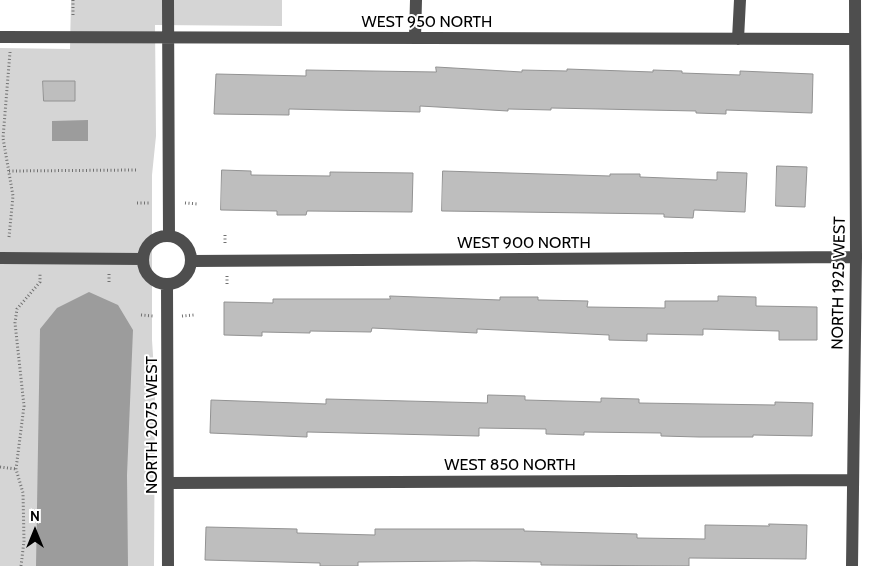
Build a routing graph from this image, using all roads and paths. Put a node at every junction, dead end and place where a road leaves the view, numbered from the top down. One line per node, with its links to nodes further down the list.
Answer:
1 (73, 0): 6 (path)
2 (168, 0): 8 (street)
3 (416, 0): 9 (street)
4 (740, 0): 11 (street)
5 (855, 0): 10 (street, NORTH 1925 WEST)
6 (73, 16)
7 (4, 37): 8 (street, WEST 950 NORTH); 13 (path)
8 (169, 38): 9 (street, WEST 950 NORTH); 19 (street)
9 (414, 38): 11 (street, WEST 950 NORTH)
10 (855, 38): 11 (street, WEST 950 NORTH); 22 (street, NORTH 1925 WEST)
11 (738, 40)
12 (136, 170): 13 (path)
13 (9, 171): 20 (path)
14 (137, 203): 15 (path)
15 (150, 203)
16 (185, 203): 17 (path)
17 (198, 204)
18 (225, 235): 21 (path)
19 (169, 236): 24 (street); 25 (street)
20 (9, 237)
21 (225, 244)
22 (856, 257): 25 (street, WEST 900 NORTH); 38 (street, NORTH 1925 WEST)
23 (0, 258): 24 (street)
24 (142, 259): 30 (street)
25 (192, 261): 30 (street)
26 (40, 272): 37 (path)
27 (109, 274): 29 (path)
28 (227, 276): 31 (path)
29 (109, 283)
30 (167, 284): 39 (street, NORTH 2075 WEST)
31 (227, 286)
32 (141, 316): 33 (path)
33 (154, 316)
34 (182, 316): 35 (path)
35 (194, 316)
36 (0, 467): 37 (path)
37 (16, 469): 40 (path)
38 (852, 480): 39 (street, WEST 850 NORTH); 42 (street, NORTH 1925 WEST)
39 (169, 483): 41 (street, NORTH 2075 WEST)
40 (21, 566)
41 (168, 566)
42 (852, 566)

